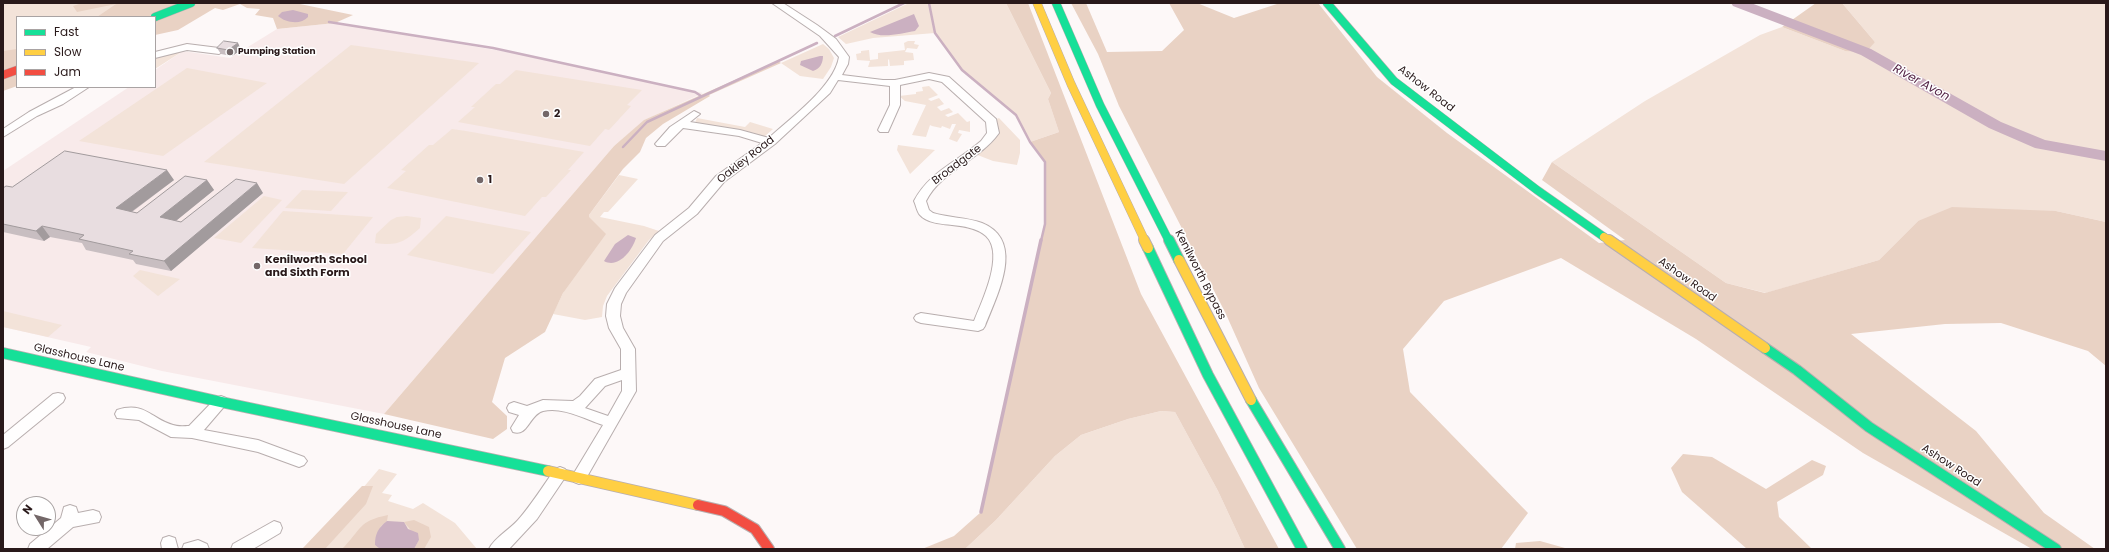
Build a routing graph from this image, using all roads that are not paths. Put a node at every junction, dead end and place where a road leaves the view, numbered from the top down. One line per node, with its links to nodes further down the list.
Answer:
1 (191, 3): 6 (main road)
2 (777, 3): 11 (street, Oakley Road)
3 (1037, 3): 44 (main road)
4 (1056, 3): 45 (main road, Kenilworth Bypass)
5 (1327, 3): 46 (main road, Ashow Road)
6 (156, 17)
7 (219, 51): 8 (street)
8 (156, 56)
9 (16, 70): 10 (main road)
10 (3, 75)
11 (836, 77): 12 (street, Broadgate); 18 (street, Oakley Road)
12 (895, 83): 16 (street); 20 (street, Broadgate)
13 (82, 88): 17 (street)
14 (694, 114): 15 (street)
15 (680, 124): 18 (street); 19 (street)
16 (884, 130)
17 (3, 134)
18 (771, 142): 22 (street, Oakley Road)
19 (661, 144)
20 (921, 318)
21 (3, 353): 24 (main road, Glasshouse Lane)
22 (629, 378): 25 (street); 29 (street, Oakley Road)
23 (58, 398): 32 (street)
24 (221, 402): 31 (street); 34 (main road, Glasshouse Lane)
25 (567, 407): 27 (street); 29 (street)
26 (514, 408): 27 (street)
27 (529, 412): 30 (street)
28 (122, 414): 31 (street)
29 (612, 423): 35 (street, Oakley Road)
30 (518, 428)
31 (193, 432): 33 (street)
32 (3, 443)
33 (299, 461)
34 (560, 473): 35 (main road, Glasshouse Lane); 42 (street)
35 (579, 478): 43 (main road, Glasshouse Lane)
36 (93, 516): 38 (street)
37 (274, 528): 41 (street)
38 (36, 549)
39 (190, 549): 40 (street)
40 (202, 549)
41 (239, 549)
42 (497, 549)
43 (769, 549)
44 (1302, 549)
45 (1340, 549)
46 (2056, 549)

